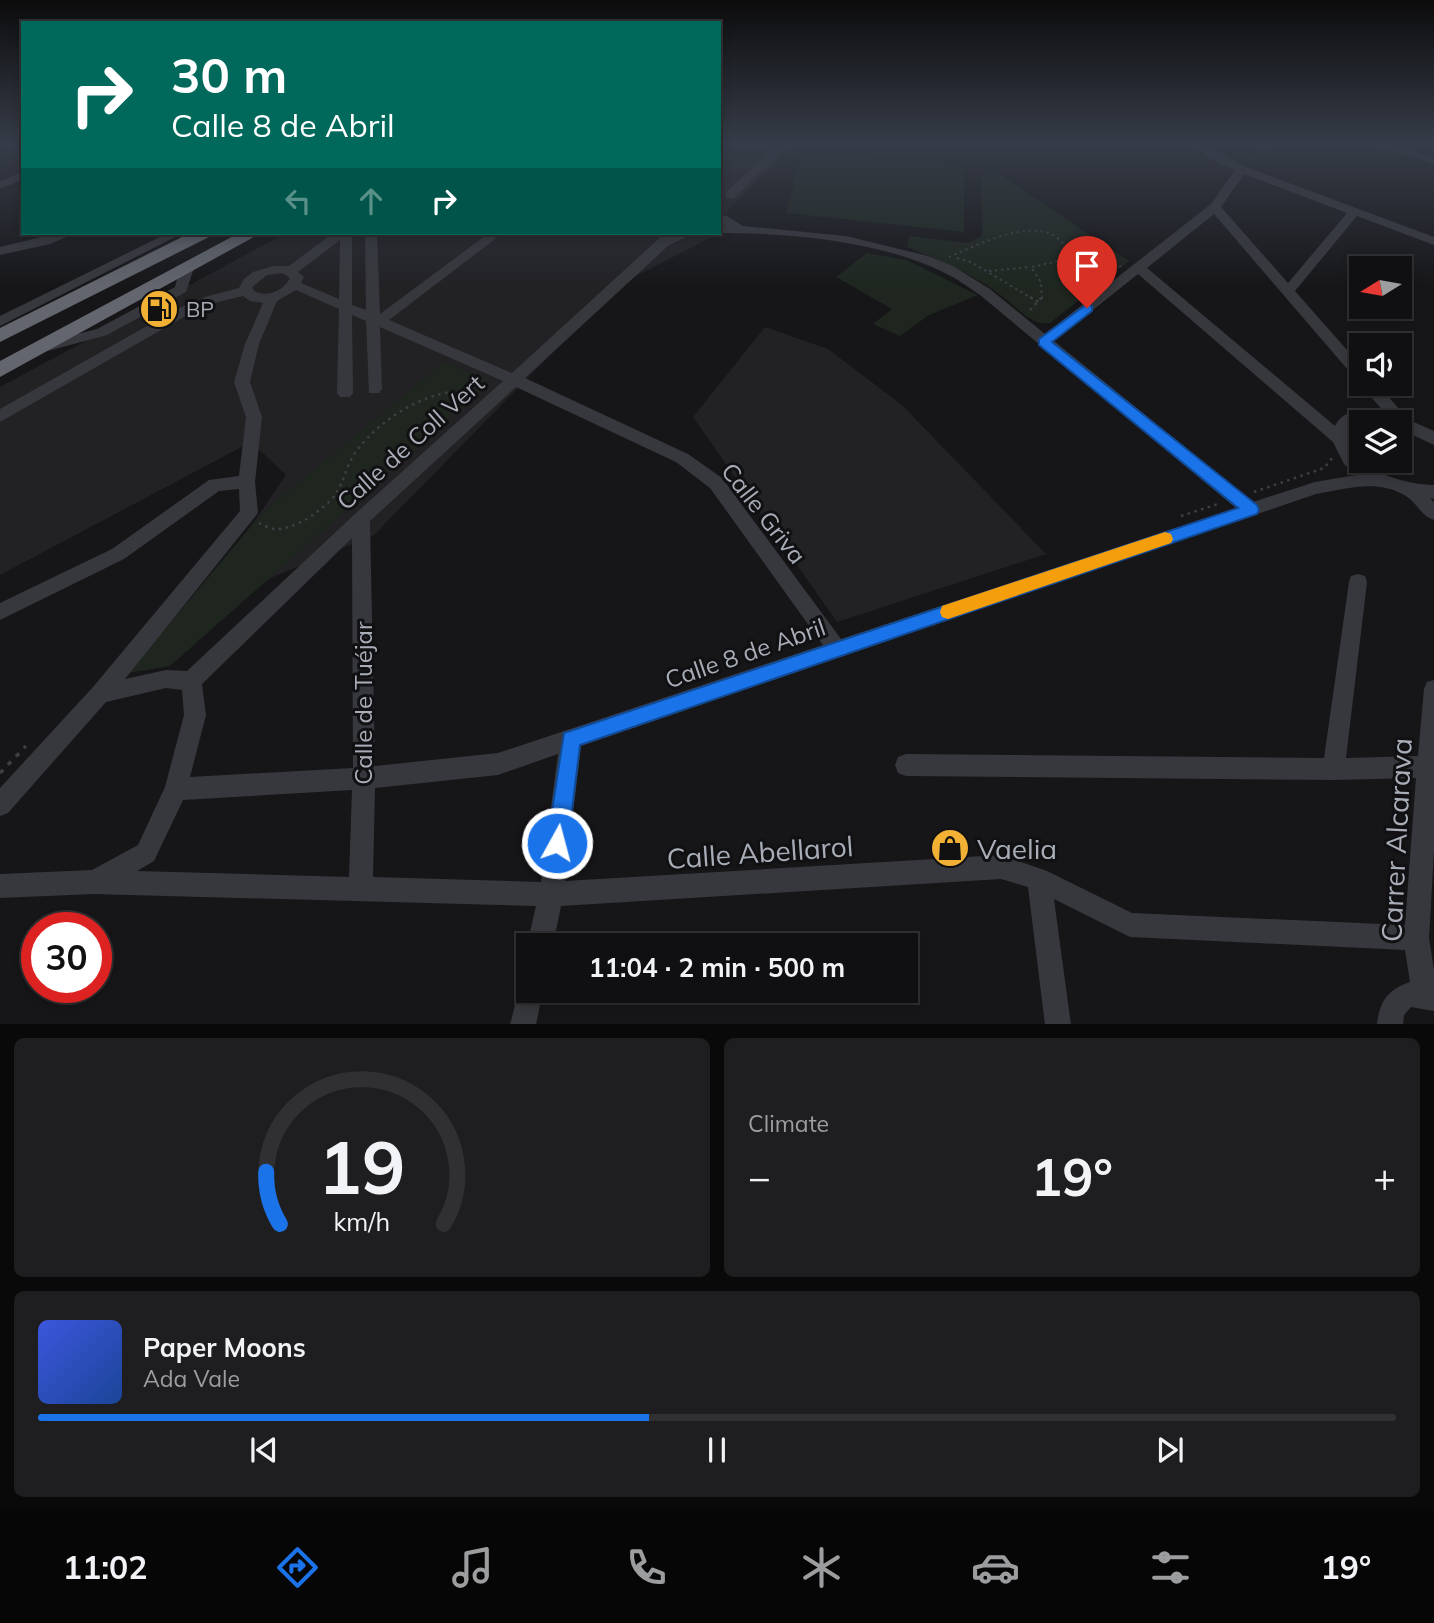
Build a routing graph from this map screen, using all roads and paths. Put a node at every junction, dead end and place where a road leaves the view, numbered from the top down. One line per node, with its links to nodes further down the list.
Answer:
1 (1226, 192): 3 (street)
2 (1303, 192): 4 (street)
3 (1215, 207): 23 (street); 26 (street)
4 (1355, 211): 15 (street); 26 (street)
5 (721, 219): 37 (street)
6 (62, 235): 16 (street)
7 (173, 235): 34 (street)
8 (199, 235): 36 (highway)
9 (244, 235): 21 (highway); 39 (highway)
10 (339, 235): 25 (street)
11 (346, 235): 30 (street)
12 (371, 235): 33 (street)
13 (494, 235): 33 (street)
14 (668, 237): 42 (street, Calle de Coll Vert)
15 (1434, 241)
16 (0, 251)
17 (943, 256): 18 (path)
18 (949, 257): 19 (path); 24 (path)
19 (1070, 258): 20 (path); 22 (path)
20 (1031, 267): 24 (path); 29 (path)
21 (187, 268): 32 (street); 38 (highway)
22 (1122, 268)
23 (1139, 268): 37 (street); 53 (street)
24 (988, 271): 29 (path)
25 (293, 278): 27 (street); 28 (street); 30 (street, Calle Griva)
26 (1289, 290): 40 (street)
27 (246, 291): 28 (street); 35 (street)
28 (272, 297): 59 (street)
29 (1040, 303): 31 (path)
30 (346, 306): 33 (street, Calle Griva); 44 (street)
31 (1024, 313)
32 (130, 317): 35 (street); 38 (street)
33 (376, 318): 42 (street, Calle Griva); 43 (street)
34 (0, 321)
35 (145, 333): 48 (street)
36 (0, 336)
37 (1044, 342): 63 (street)
38 (44, 347): 41 (highway)
39 (0, 353)
40 (1349, 362)
41 (0, 370)
42 (515, 380): 46 (street, Calle de Coll Vert); 70 (street, Calle Griva)
43 (374, 389)
44 (345, 393)
45 (1379, 396): 47 (street)
46 (495, 399): 65 (path); 66 (street, Calle de Coll Vert)
47 (1393, 410)
48 (0, 416)
49 (1349, 421): 53 (street)
50 (1412, 424): 52 (street)
51 (1412, 427): 54 (street)
52 (1434, 428)
53 (1334, 434): 55 (street); 63 (path)
54 (1434, 439)
55 (1349, 457)
56 (1349, 463): 60 (street, Calle 8 de Abril)
57 (1368, 473): 58 (street)
58 (1374, 478): 60 (street, Calle 8 de Abril); 61 (street)
59 (247, 482): 65 (street); 69 (street)
60 (1315, 488): 63 (street, Calle 8 de Abril)
61 (1412, 491): 62 (street); 64 (street)
62 (1434, 492)
63 (1244, 504): 67 (path); 70 (street, Calle 8 de Abril)
64 (1434, 513)
65 (247, 515): 73 (street)
66 (361, 519): 71 (street, Calle de Coll Vert); 80 (street, Calle de Tuéjar)
67 (1171, 520)
68 (1358, 582): 78 (street)
69 (0, 612)
70 (837, 649): 74 (street, Calle 8 de Abril)
71 (191, 681): 73 (street); 81 (street)
72 (1434, 689): 77 (street, Carrer Alcarava)
73 (100, 694): 82 (street)
74 (571, 739): 80 (street, Calle 8 de Abril); 87 (street)
75 (28, 744): 79 (path)
76 (906, 765): 78 (street)
77 (1429, 766): 78 (street); 89 (street, Carrer Alcarava)
78 (1334, 769)
79 (0, 773)
80 (364, 778): 81 (street, Calle 8 de Abril); 86 (street, Calle de Tuéjar)
81 (176, 789): 84 (street)
82 (0, 805)
83 (1039, 878): 87 (street, Calle Abellarol); 89 (street, Calle Abellarol); 93 (street)
84 (94, 882): 85 (street, Calle Abellarol); 86 (street, Calle Abellarol)
85 (0, 886)
86 (361, 887): 87 (street, Calle Abellarol)
87 (551, 894): 88 (street)
88 (543, 933)
89 (1416, 938): 90 (street, Carrer Alcarava)
90 (1429, 996): 94 (street)
91 (527, 1003): 92 (street)
92 (523, 1024)
93 (1058, 1024)
94 (1390, 1024)

